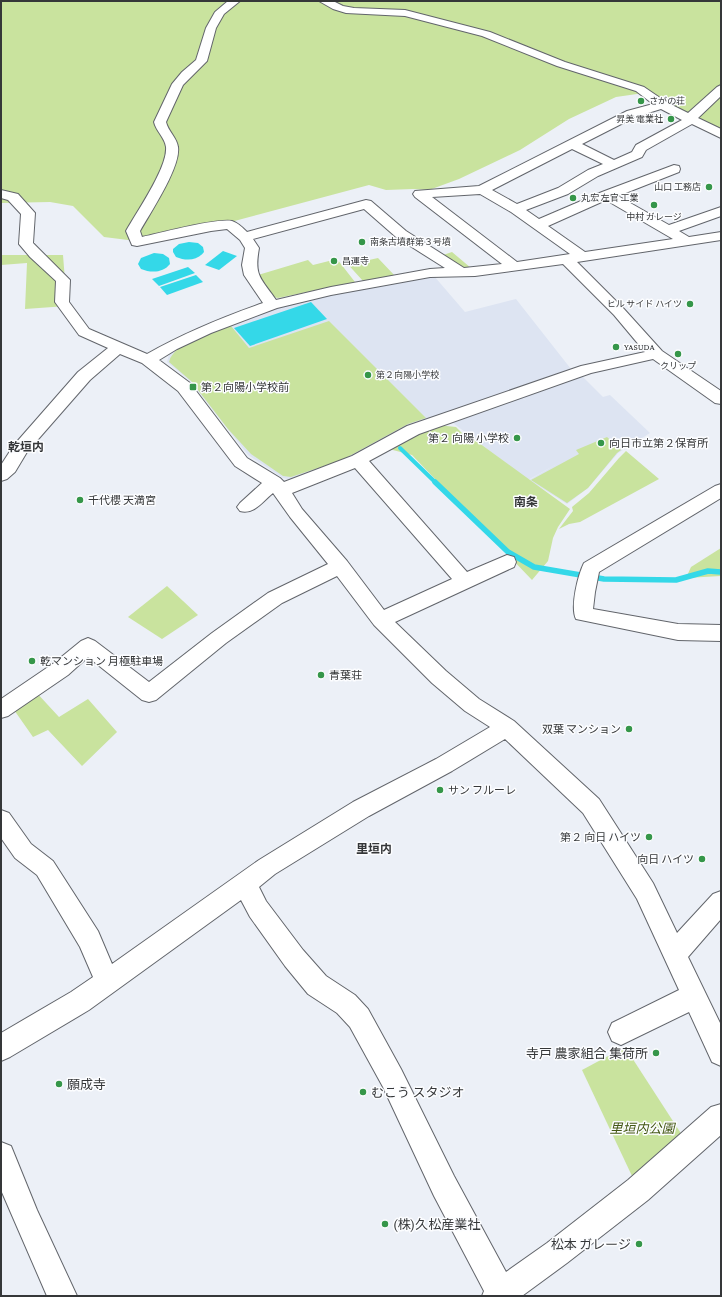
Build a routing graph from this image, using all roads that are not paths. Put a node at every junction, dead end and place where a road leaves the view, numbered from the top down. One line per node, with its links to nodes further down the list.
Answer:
1 (235, 1): 18 (street)
2 (324, 1): 4 (street)
3 (721, 88): 5 (street)
4 (662, 105): 5 (street); 7 (street)
5 (689, 120): 6 (street); 8 (street)
6 (721, 134)
7 (574, 144): 8 (street); 10 (street)
8 (613, 164): 13 (street)
9 (674, 169): 12 (street)
10 (482, 190): 13 (street); 21 (street)
11 (1, 194): 24 (street)
12 (607, 195): 15 (street); 16 (street)
13 (516, 209): 15 (street)
14 (721, 211): 16 (street)
15 (538, 224): 20 (street)
16 (668, 230): 19 (street)
17 (721, 236): 19 (street)
18 (245, 238): 22 (street); 23 (street)
19 (687, 241): 20 (street)
20 (574, 258): 21 (street); 25 (street)
21 (514, 267): 22 (street)
22 (460, 272): 23 (street)
23 (272, 305): 26 (street)
24 (119, 347): 26 (street); 29 (street)
25 (656, 354): 27 (street); 28 (street)
26 (148, 360): 30 (street)
27 (721, 399)
28 (358, 460): 30 (street); 35 (street)
29 (1, 475)
30 (277, 486): 32 (street); 34 (street)
31 (721, 490): 37 (street)
32 (246, 507)
33 (507, 562): 35 (street)
34 (340, 566): 36 (street); 38 (street)
35 (464, 581): 36 (street)
36 (381, 620): 39 (street)
37 (721, 633)
38 (1, 710)
39 (507, 728): 41 (street); 43 (street)
40 (1, 820): 44 (street)
41 (245, 883): 44 (street); 51 (street)
42 (721, 902): 43 (street)
43 (675, 954): 45 (street)
44 (108, 982): 47 (street)
45 (694, 996): 46 (street); 48 (street)
46 (621, 1032)
47 (1, 1048)
48 (721, 1053)
49 (721, 1116): 51 (street)
50 (1, 1156): 52 (street)
51 (499, 1294)
52 (62, 1296)

